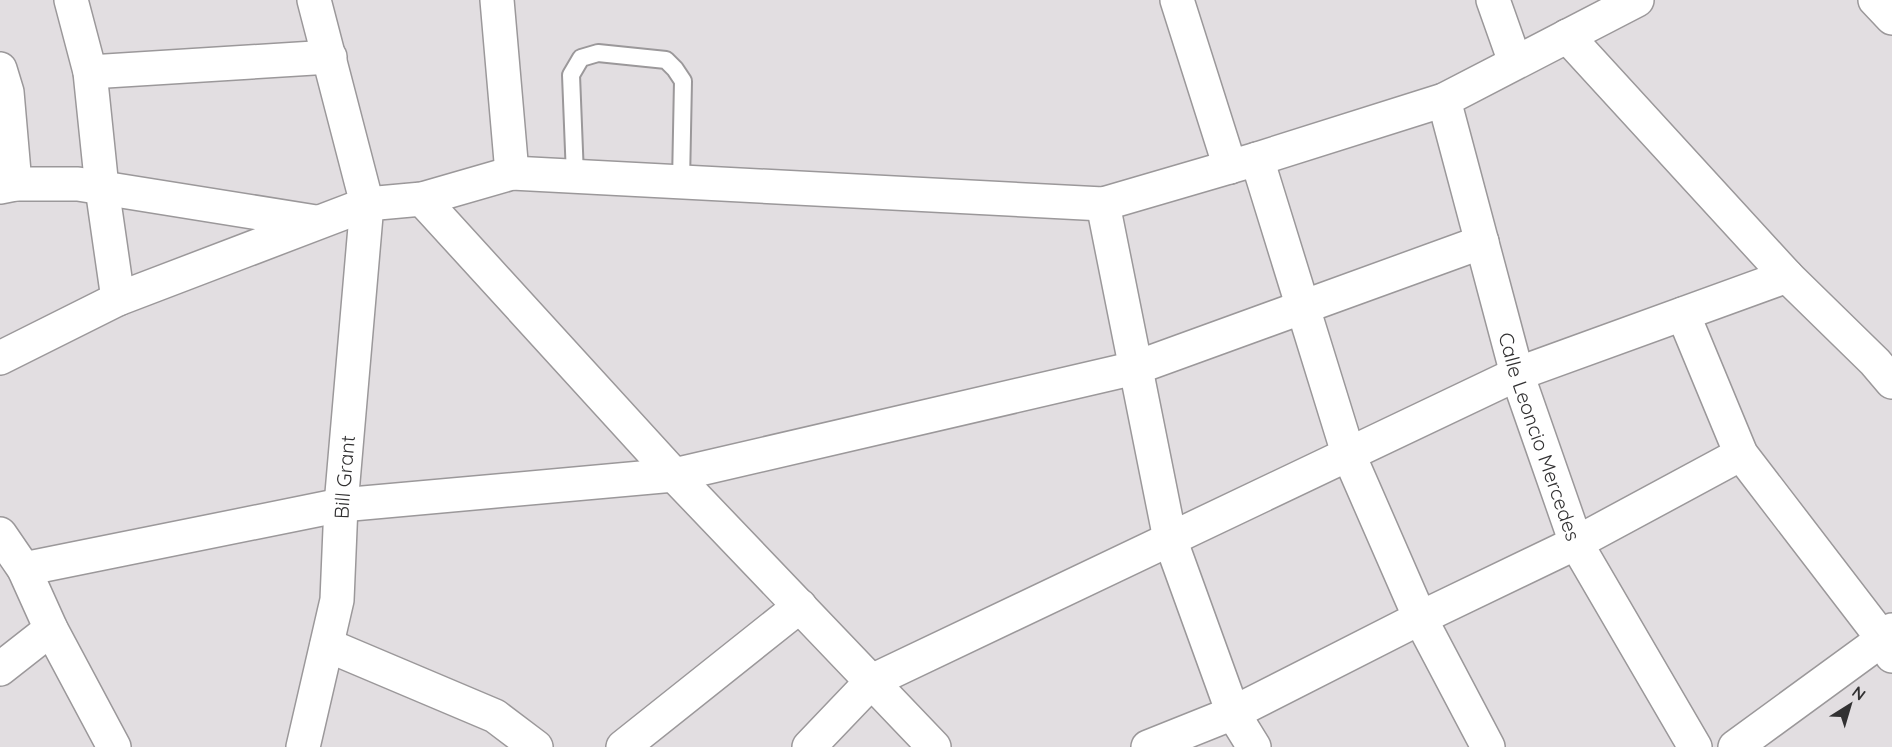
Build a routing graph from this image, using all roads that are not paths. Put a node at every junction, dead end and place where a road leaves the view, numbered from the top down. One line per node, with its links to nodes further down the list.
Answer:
1 (70, 0): 13 (street)
2 (314, 0): 10 (street, Bill Grant)
3 (497, 0): 16 (street)
4 (1177, 0): 15 (street)
5 (1493, 0): 11 (street)
6 (1637, 0): 9 (street)
7 (1875, 0): 8 (street)
8 (1892, 18)
9 (1567, 36): 11 (street); 26 (street)
10 (330, 57): 13 (street); 22 (street, Bill Grant)
11 (1515, 62): 14 (street)
12 (0, 69): 19 (street)
13 (90, 72): 20 (street)
14 (1444, 100): 15 (street); 25 (street, Calle Leoncio Mercedes)
15 (1244, 163): 23 (street); 28 (street)
16 (512, 173): 17 (street); 21 (street)
17 (574, 176): 18 (street); 18 (lane)
18 (681, 182): 23 (street)
19 (7, 185): 20 (street)
20 (102, 188): 24 (street); 27 (street)
21 (422, 199): 22 (street); 36 (street)
22 (367, 204): 24 (street); 37 (street, Bill Grant)
23 (1102, 204): 32 (street)
24 (318, 223): 27 (street)
25 (1482, 242): 28 (street); 33 (street, Calle Leoncio Mercedes)
26 (1787, 276): 29 (street); 31 (street)
27 (118, 299): 30 (street)
28 (1303, 308): 32 (street); 34 (street)
29 (1683, 314): 33 (street); 35 (street)
30 (0, 358)
31 (1886, 364)
32 (1135, 368): 36 (street); 39 (street)
33 (1517, 374): 34 (street); 40 (street, Calle Leoncio Mercedes)
34 (1348, 453): 39 (street); 43 (street)
35 (1741, 454): 40 (street); 45 (street)
36 (674, 475): 37 (street); 42 (street)
37 (341, 505): 41 (street); 46 (street, Bill Grant)
38 (0, 534): 41 (street)
39 (1170, 539): 48 (street); 49 (street)
40 (1576, 543): 43 (street); 59 (street, Calle Leoncio Mercedes)
41 (24, 569): 44 (street)
42 (800, 606): 48 (street); 53 (street)
43 (1420, 618): 49 (street); 58 (street)
44 (51, 629): 47 (street); 50 (street)
45 (1889, 642): 60 (street)
46 (327, 645): 51 (street, Bill Grant); 52 (street)
47 (0, 669)
48 (872, 681): 54 (street); 55 (street)
49 (1233, 713): 56 (street); 57 (street)
50 (114, 747)
51 (303, 747)
52 (536, 747)
53 (623, 747)
54 (809, 747)
55 (934, 747)
56 (1148, 747)
57 (1254, 747)
58 (1488, 747)
59 (1695, 747)
60 (1734, 747)

